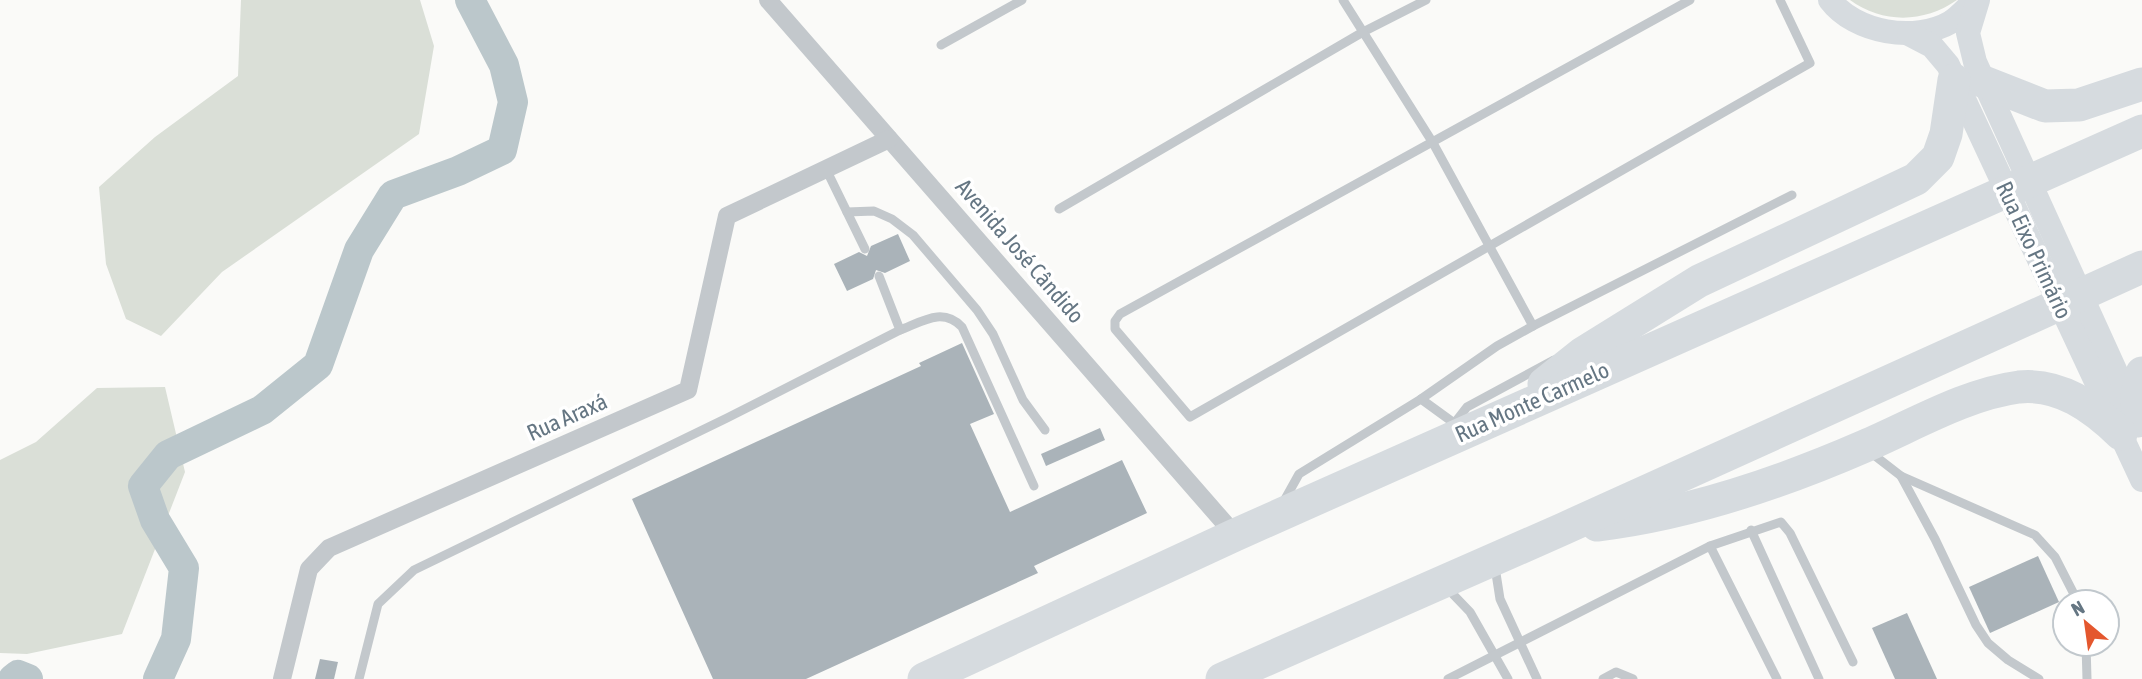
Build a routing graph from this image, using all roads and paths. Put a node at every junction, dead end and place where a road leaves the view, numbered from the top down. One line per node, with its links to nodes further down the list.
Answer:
1 (768, 0): 15 (street, Avenida José Cândido)
2 (1022, 0): 11 (lane)
3 (1343, 0): 9 (lane)
4 (1426, 0): 9 (lane)
5 (1690, 0): 16 (lane)
6 (1780, 0): 21 (lane)
7 (1830, 0): 10 (street)
8 (1977, 0): 10 (street); 12 (street, Rua Eixo Primário)
9 (1363, 32): 16 (lane); 19 (lane)
10 (1909, 34): 12 (street, Rua Eixo Primário)
11 (941, 45)
12 (1969, 81): 13 (highway); 27 (highway); 31 (street, Rua Eixo Primário)
13 (2142, 84)
14 (2142, 131): 30 (highway, Rua Monte Carmelo)
15 (889, 139): 17 (street); 41 (street, Avenida José Cândido)
16 (1433, 144): 21 (lane); 21 (lane)
17 (826, 169): 20 (lane); 50 (street, Rua Araxá)
18 (1792, 195): 25 (lane)
19 (1059, 209)
20 (848, 212): 22 (lane); 32 (lane)
21 (1490, 244): 25 (lane)
22 (866, 249)
23 (2135, 270): 39 (highway)
24 (879, 276): 26 (lane)
25 (1534, 326): 29 (lane)
26 (900, 330): 37 (lane); 51 (lane)
27 (1583, 353): 30 (highway); 33 (lane)
28 (2142, 373): 31 (highway)
29 (1421, 399): 33 (lane); 38 (lane)
30 (1513, 410): 33 (highway, Rua Monte Carmelo)
31 (2134, 428): 34 (highway); 36 (street, Rua Eixo Primário)
32 (1045, 430)
33 (1451, 431): 38 (highway, Rua Monte Carmelo)
34 (1863, 447): 35 (lane); 39 (highway)
35 (1900, 476): 45 (lane); 61 (lane)
36 (2142, 480)
37 (1034, 486)
38 (1274, 517): 41 (highway, Rua Monte Carmelo)
39 (1563, 529): 43 (highway)
40 (1751, 530): 42 (lane); 49 (lane); 60 (lane)
41 (1236, 535): 52 (highway, Rua Monte Carmelo)
42 (1710, 546): 46 (lane); 59 (lane)
43 (1493, 559): 44 (highway); 46 (lane)
44 (1440, 581): 47 (lane); 53 (highway)
45 (2071, 588)
46 (1519, 644): 47 (lane); 56 (lane)
47 (1496, 656): 54 (lane); 55 (lane)
48 (2086, 658): 62 (lane)
49 (1853, 663)
50 (282, 679)
51 (359, 679)
52 (924, 679)
53 (1222, 679)
54 (1448, 679)
55 (1508, 679)
56 (1537, 679)
57 (1603, 679): 58 (lane)
58 (1633, 679)
59 (1777, 679)
60 (1819, 679)
61 (2039, 679)
62 (2087, 679)

